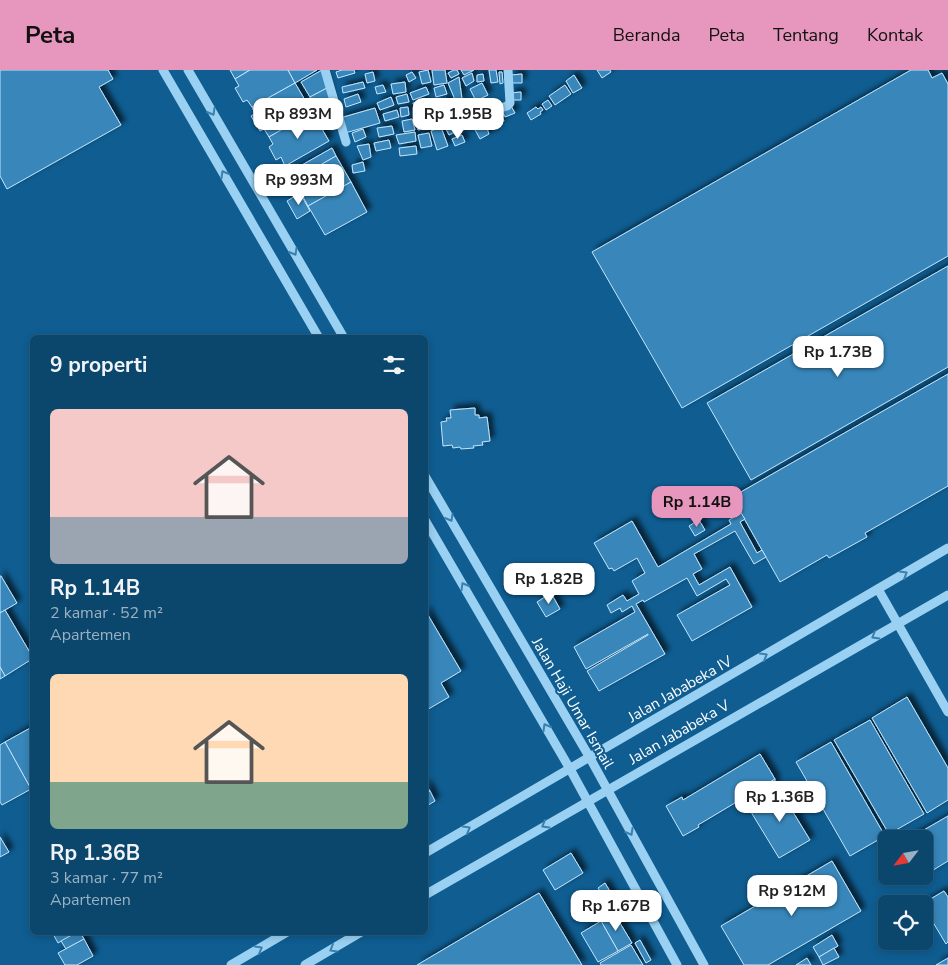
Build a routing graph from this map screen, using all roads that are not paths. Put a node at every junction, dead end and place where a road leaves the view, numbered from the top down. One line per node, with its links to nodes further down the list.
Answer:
1 (163, 70): 7 (street, one-way to 1)
2 (188, 70): 8 (street, one-way to 8)
3 (325, 70): 6 (street)
4 (508, 70): 5 (street)
5 (490, 111)
6 (346, 142)
7 (317, 335)
8 (342, 335)
9 (428, 481): 16 (street, Jalan Haji Umar Ismail, one-way to 16)
10 (428, 525): 17 (street, one-way to 10)
11 (948, 548): 12 (street, Jalan Jababeka IV, one-way to 11)
12 (878, 589): 14 (street); 16 (street, Jalan Jababeka IV, one-way to 12)
13 (948, 595): 14 (street, Jalan Jababeka V)
14 (898, 623): 15 (street); 18 (street, Jalan Jababeka V, one-way to 18)
15 (948, 712)
16 (590, 758): 17 (street, Jalan Jababeka IV); 18 (street, Jalan Haji Umar Ismail)
17 (570, 769): 19 (street); 20 (street, Jalan Jababeka IV, one-way to 17)
18 (606, 790): 19 (street, Jalan Jababeka V); 27 (street, Jalan Haji Umar Ismail, one-way to 27)
19 (587, 801): 21 (street, Jalan Jababeka V, one-way to 21); 26 (street)
20 (428, 851)
21 (428, 893)
22 (282, 935): 24 (street, one-way to 22)
23 (355, 935): 25 (street, one-way to 25)
24 (231, 965)
25 (305, 965)
26 (678, 965)
27 (704, 965)

